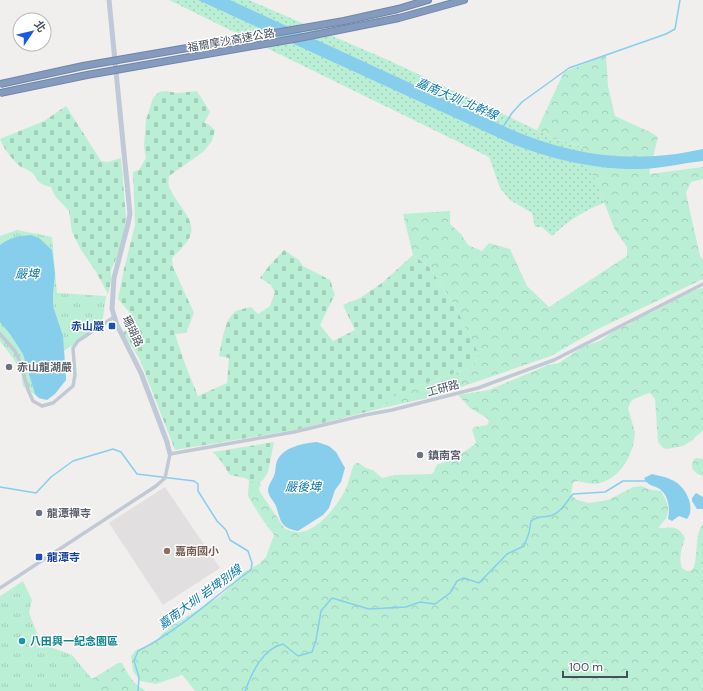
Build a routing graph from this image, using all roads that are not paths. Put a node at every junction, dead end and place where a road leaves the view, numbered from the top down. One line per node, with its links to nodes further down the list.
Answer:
1 (109, 0): 7 (street, 珊瑚路)
2 (428, 0): 4 (highway, 福爾摩沙高速公路, bridge)
3 (464, 0): 5 (highway, 福爾摩沙高速公路, bridge)
4 (0, 84)
5 (0, 93)
6 (703, 284): 9 (street, 工研路)
7 (114, 317): 8 (street); 9 (street, 珊瑚路)
8 (0, 334)
9 (170, 454): 10 (street, 珊瑚路)
10 (0, 588)

